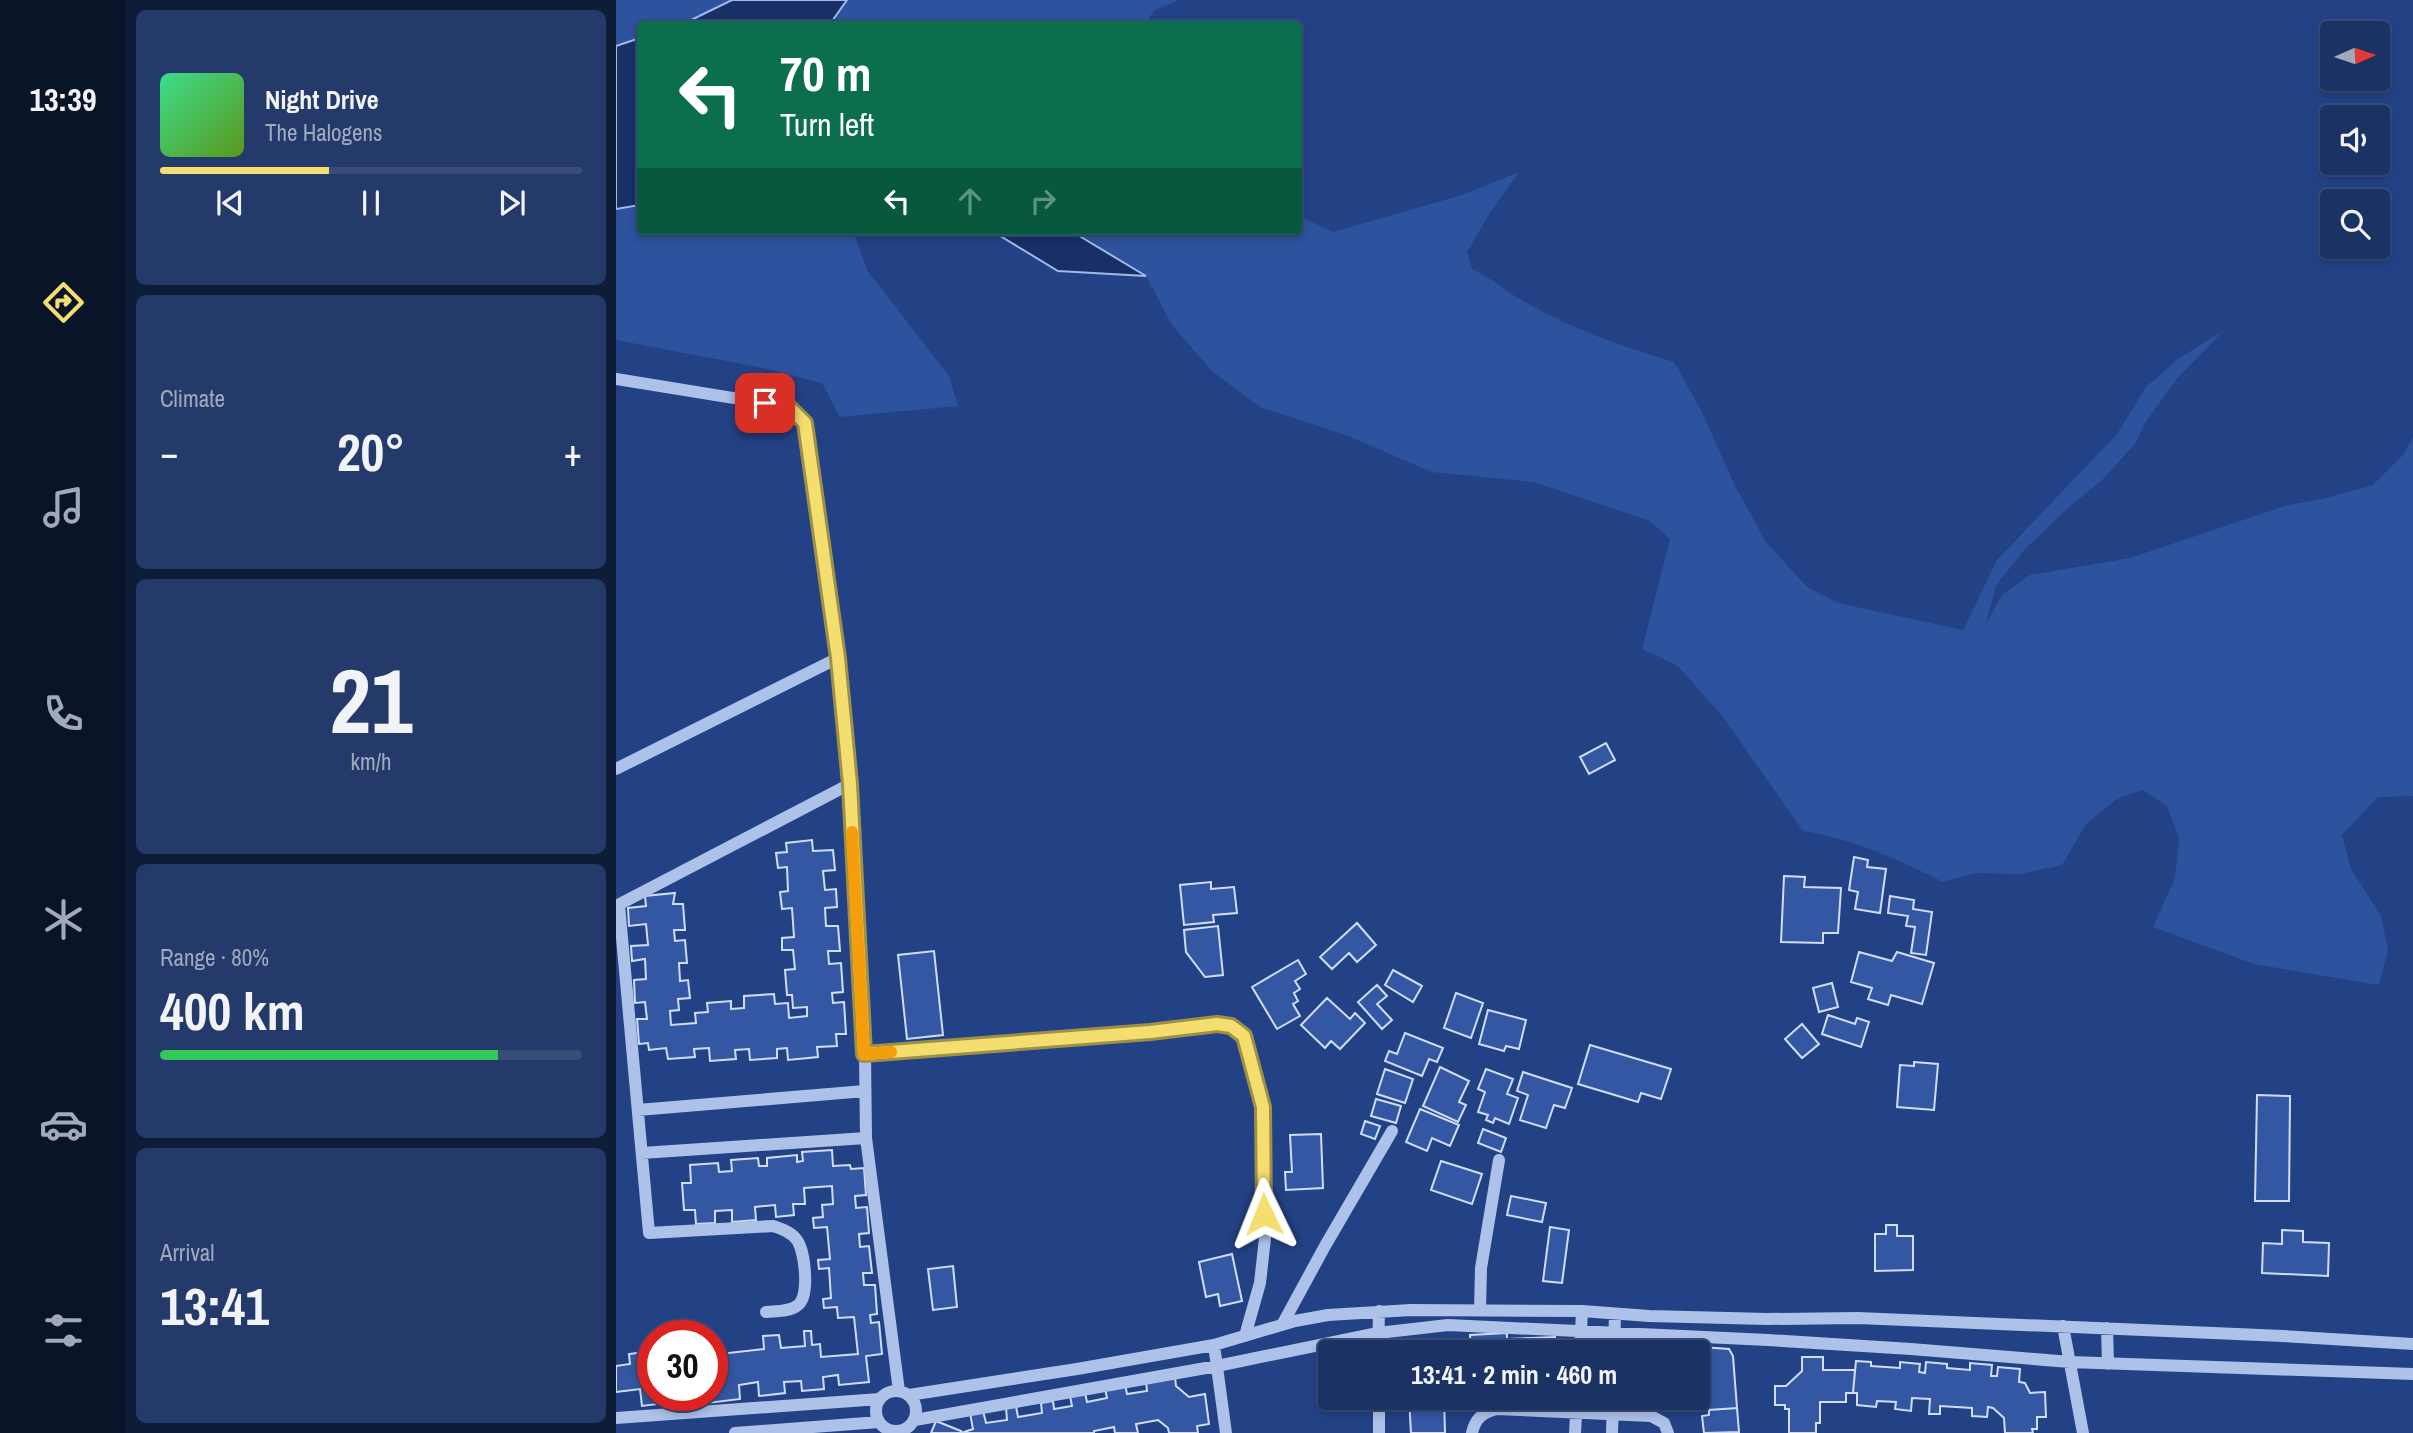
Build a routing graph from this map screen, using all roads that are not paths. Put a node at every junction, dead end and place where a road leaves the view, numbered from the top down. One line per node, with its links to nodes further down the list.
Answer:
1 (616, 379): 2 (street)
2 (838, 658): 3 (street); 4 (street)
3 (616, 769)
4 (850, 784): 5 (street); 6 (street)
5 (618, 905): 8 (street)
6 (864, 1054): 7 (street); 24 (street)
7 (865, 1091): 8 (street); 10 (street)
8 (638, 1111): 11 (street)
9 (1392, 1131): 18 (street)
10 (866, 1139): 11 (street); 34 (street)
11 (642, 1153): 16 (street)
12 (1499, 1160): 13 (street)
13 (1480, 1310): 14 (street); 15 (street)
14 (1379, 1311): 18 (street); 22 (street)
15 (1582, 1311): 17 (street); 21 (street)
16 (766, 1312)
17 (1615, 1314): 19 (street); 23 (street)
18 (1282, 1325): 24 (street)
19 (2063, 1326): 20 (street); 30 (street)
20 (2107, 1328): 28 (street); 31 (street)
21 (1581, 1332): 22 (street); 23 (street); 26 (street)
22 (1378, 1333): 25 (street); 32 (street)
23 (1615, 1334): 27 (street); 30 (street)
24 (1245, 1336): 29 (street)
25 (1378, 1340)
26 (1581, 1340)
27 (1615, 1340)
28 (2413, 1344)
29 (1214, 1345): 32 (street); 34 (street)
30 (2070, 1362): 31 (street); 53 (street)
31 (2108, 1364): 33 (street)
32 (1217, 1366): 43 (street); 47 (street)
33 (2413, 1374)
34 (904, 1393): 35 (street); 43 (street)
35 (880, 1399): 42 (street); 44 (street)
36 (1379, 1410): 48 (street)
37 (1494, 1410): 49 (street)
38 (1577, 1410): 50 (street)
39 (1596, 1410): 41 (street)
40 (1612, 1410): 41 (street)
41 (1612, 1414): 51 (street); 52 (street)
42 (616, 1418)
43 (915, 1420): 45 (street)
44 (879, 1422): 45 (street); 46 (street)
45 (894, 1432)
46 (736, 1433)
47 (1226, 1433)
48 (1379, 1433)
49 (1472, 1433)
50 (1575, 1433)
51 (1612, 1433)
52 (1668, 1433)
53 (2082, 1433)

